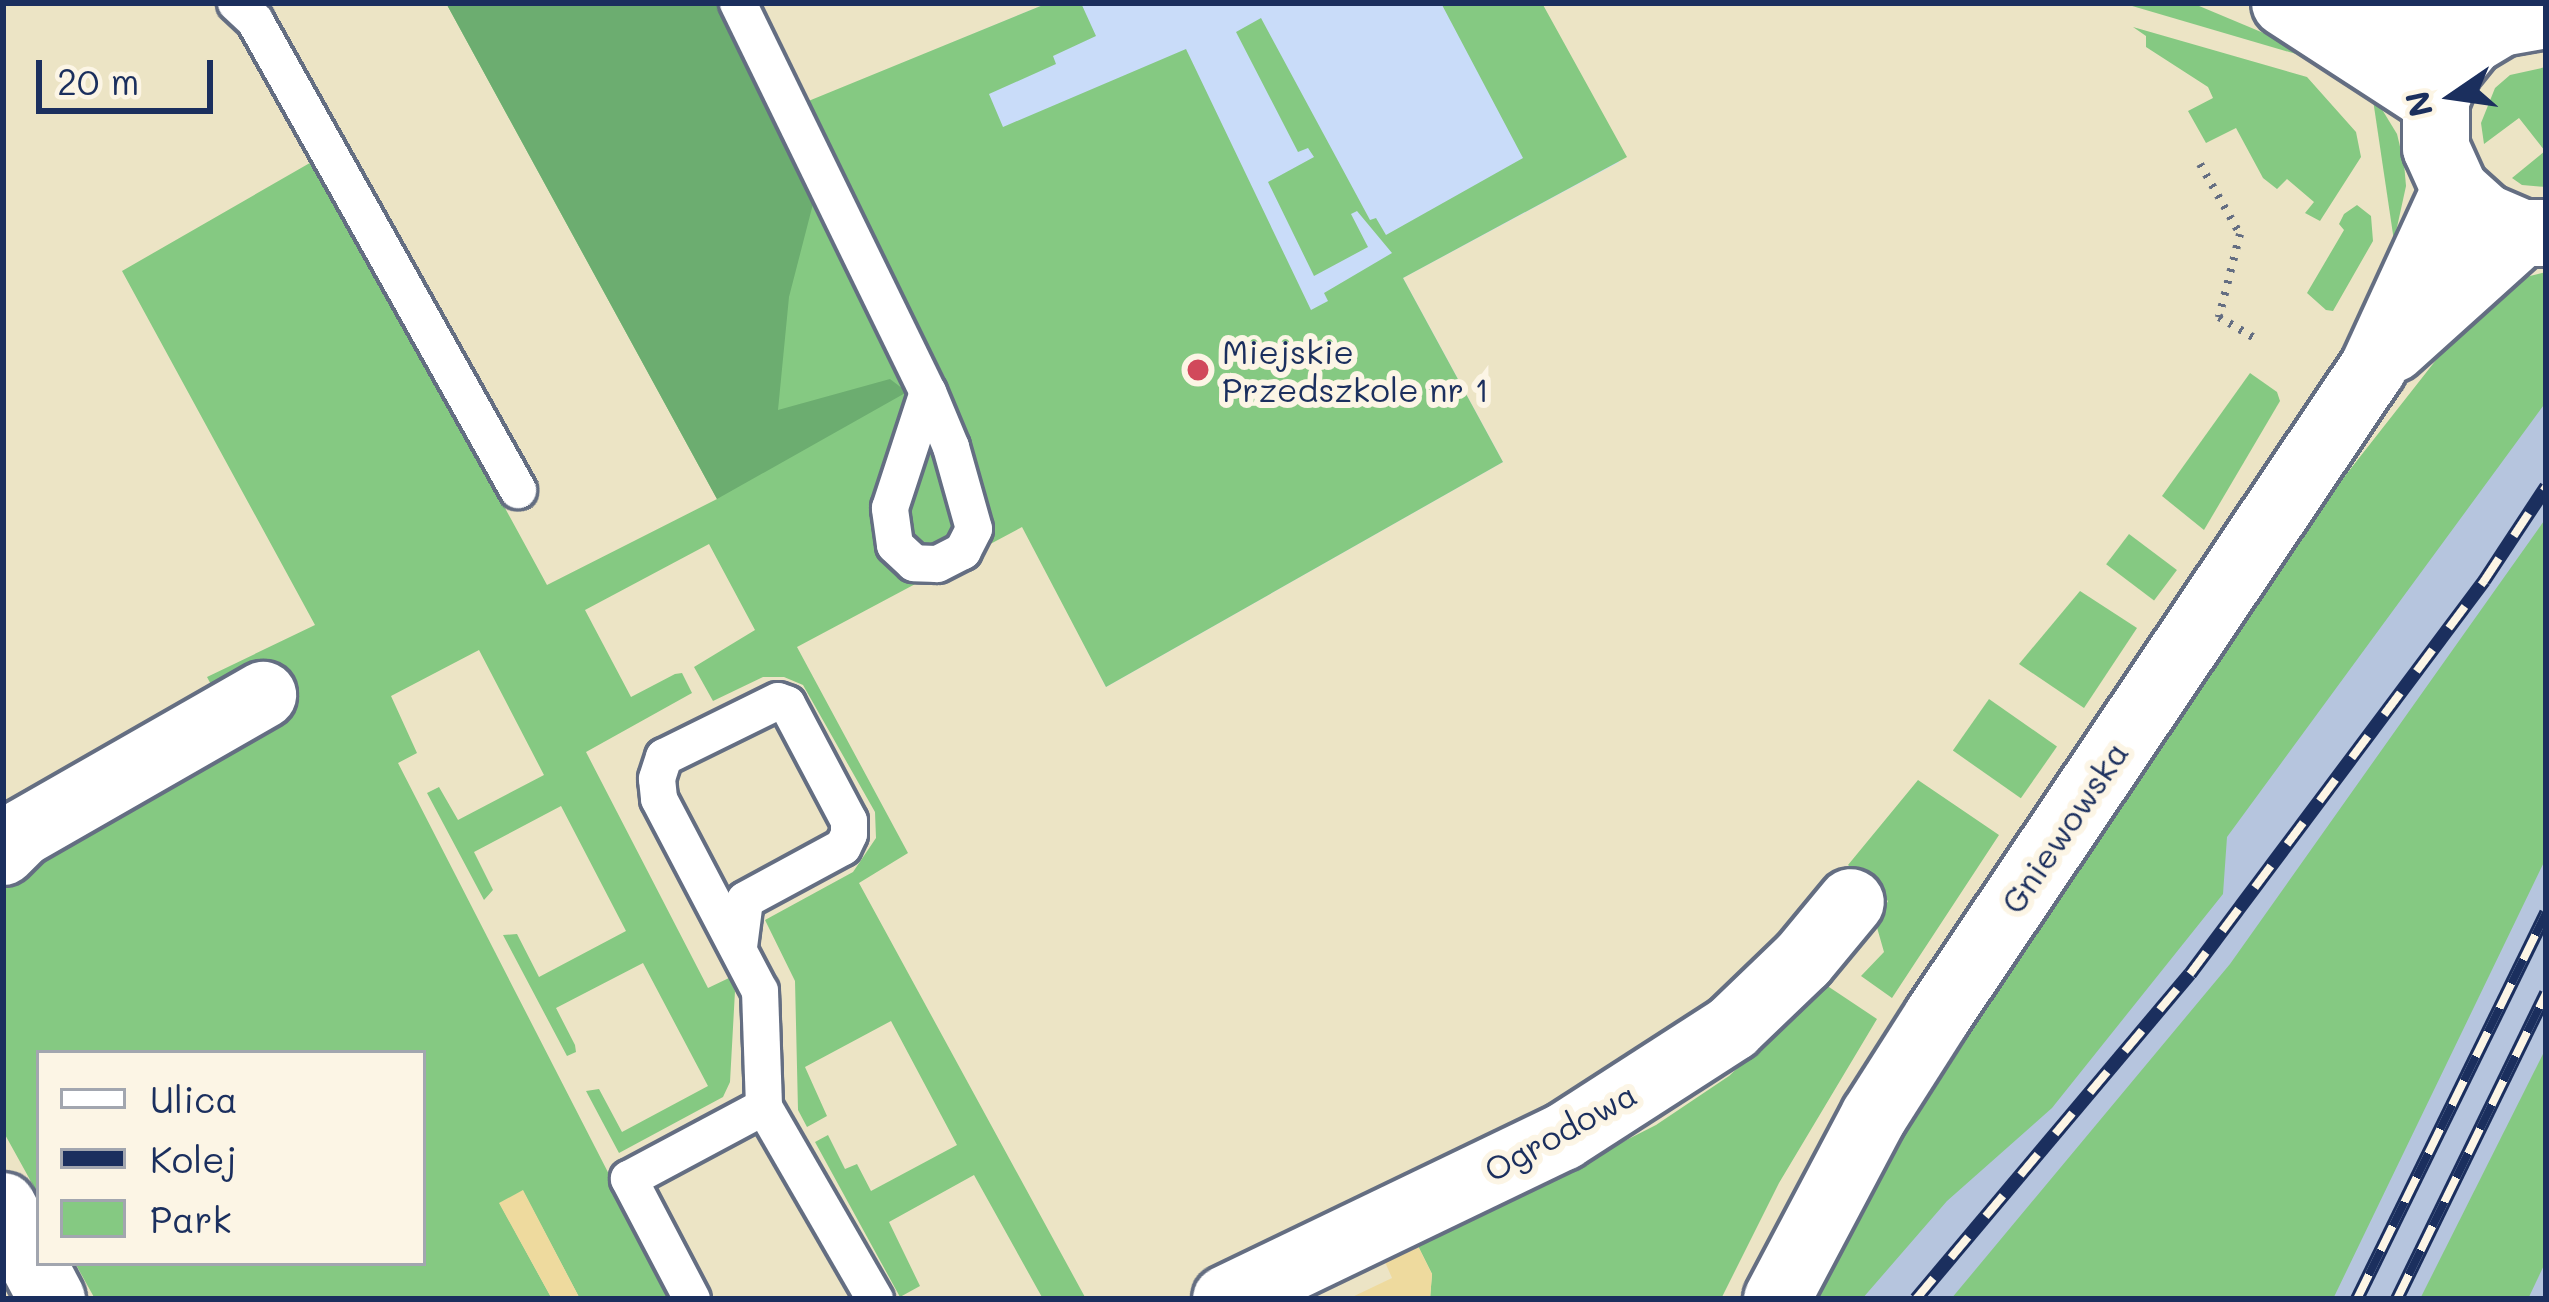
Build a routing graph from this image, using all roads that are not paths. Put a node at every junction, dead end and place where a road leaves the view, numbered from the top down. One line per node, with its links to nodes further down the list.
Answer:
1 (236, 3): 12 (lane)
2 (738, 3): 11 (lane)
3 (2285, 3): 7 (street)
4 (2329, 3): 6 (street)
5 (2546, 15): 6 (street)
6 (2471, 41): 7 (street)
7 (2436, 101): 8 (street)
8 (2455, 190): 9 (street); 10 (street, Gniewowska)
9 (2534, 233): 10 (street, Gniewowska)
10 (2372, 368): 23 (street, Gniewowska)
11 (928, 392)
12 (518, 490)
13 (263, 695): 14 (street)
14 (3, 852)
15 (1851, 902): 22 (street, Ogrodowa)
16 (739, 947): 16 (lane); 17 (lane)
17 (764, 1107): 20 (lane); 21 (lane)
18 (3, 1206): 19 (street)
19 (52, 1299)
20 (692, 1299)
21 (874, 1299)
22 (1226, 1299)
23 (1777, 1299)

